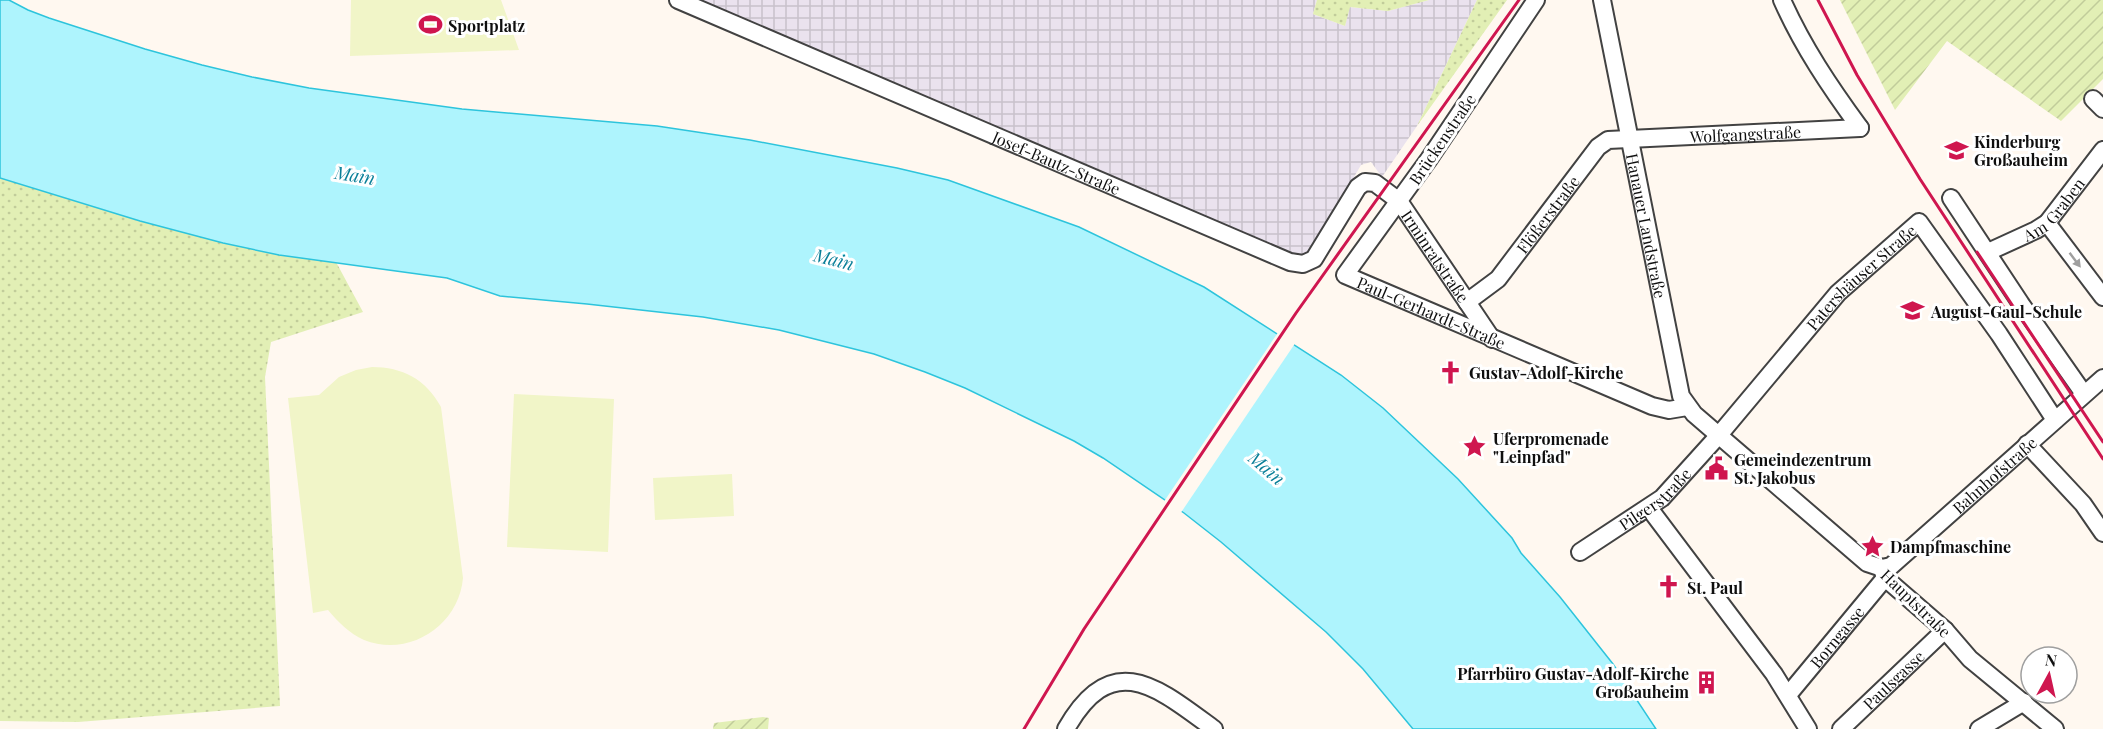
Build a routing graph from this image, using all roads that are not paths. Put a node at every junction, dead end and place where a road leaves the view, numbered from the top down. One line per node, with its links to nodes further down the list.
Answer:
1 (678, 0): 8 (street, Josef-Bautz-Straße)
2 (1536, 0): 8 (street, Brückenstraße)
3 (1602, 0): 5 (street, Hanauer Landstraße)
4 (1782, 0): 5 (street, Wolfgangstraße)
5 (1630, 138): 13 (street, Flößerstraße); 17 (street, Hanauer Landstraße)
6 (2103, 150): 9 (street, Am Graben)
7 (1951, 198): 10 (street)
8 (1399, 201): 11 (street, Brückenstraße); 13 (street, Irminratstraße)
9 (2047, 223): 10 (street, Am Graben); 12 (street, one-way to 12)
10 (1988, 252): 16 (street)
11 (1345, 275): 14 (street, Paul-Gerhardt-Straße)
12 (2103, 297)
13 (1467, 302): 14 (street, Irminratstraße)
14 (1492, 339): 17 (street, Paul-Gerhardt-Straße)
15 (2103, 378): 16 (street, Bahnhofstraße)
16 (2084, 394): 18 (street, Bahnhofstraße)
17 (1687, 407): 19 (street, Hanauer Landstraße)
18 (2055, 420): 19 (street, Patershäuser Straße); 20 (street, Bahnhofstraße)
19 (1719, 435): 21 (street, Pilgerstraße); 24 (street, Hauptstraße)
20 (2027, 444): 22 (street); 24 (street, Bahnhofstraße)
21 (1649, 508): 23 (street, Pilgerstraße); 26 (street)
22 (2103, 533)
23 (1580, 552)
24 (1884, 573): 25 (street, Hauptstraße); 26 (street, Borngasse)
25 (1945, 630): 27 (street, Hauptstraße); 33 (street, Paulsgasse)
26 (1788, 695): 32 (street)
27 (2019, 698)
28 (2019, 705): 34 (street)
29 (2027, 705): 35 (street, Hauptstraße)
30 (1066, 729): 31 (street)
31 (1214, 729)
32 (1808, 729)
33 (1841, 729)
34 (1979, 729)
35 (2055, 729)

